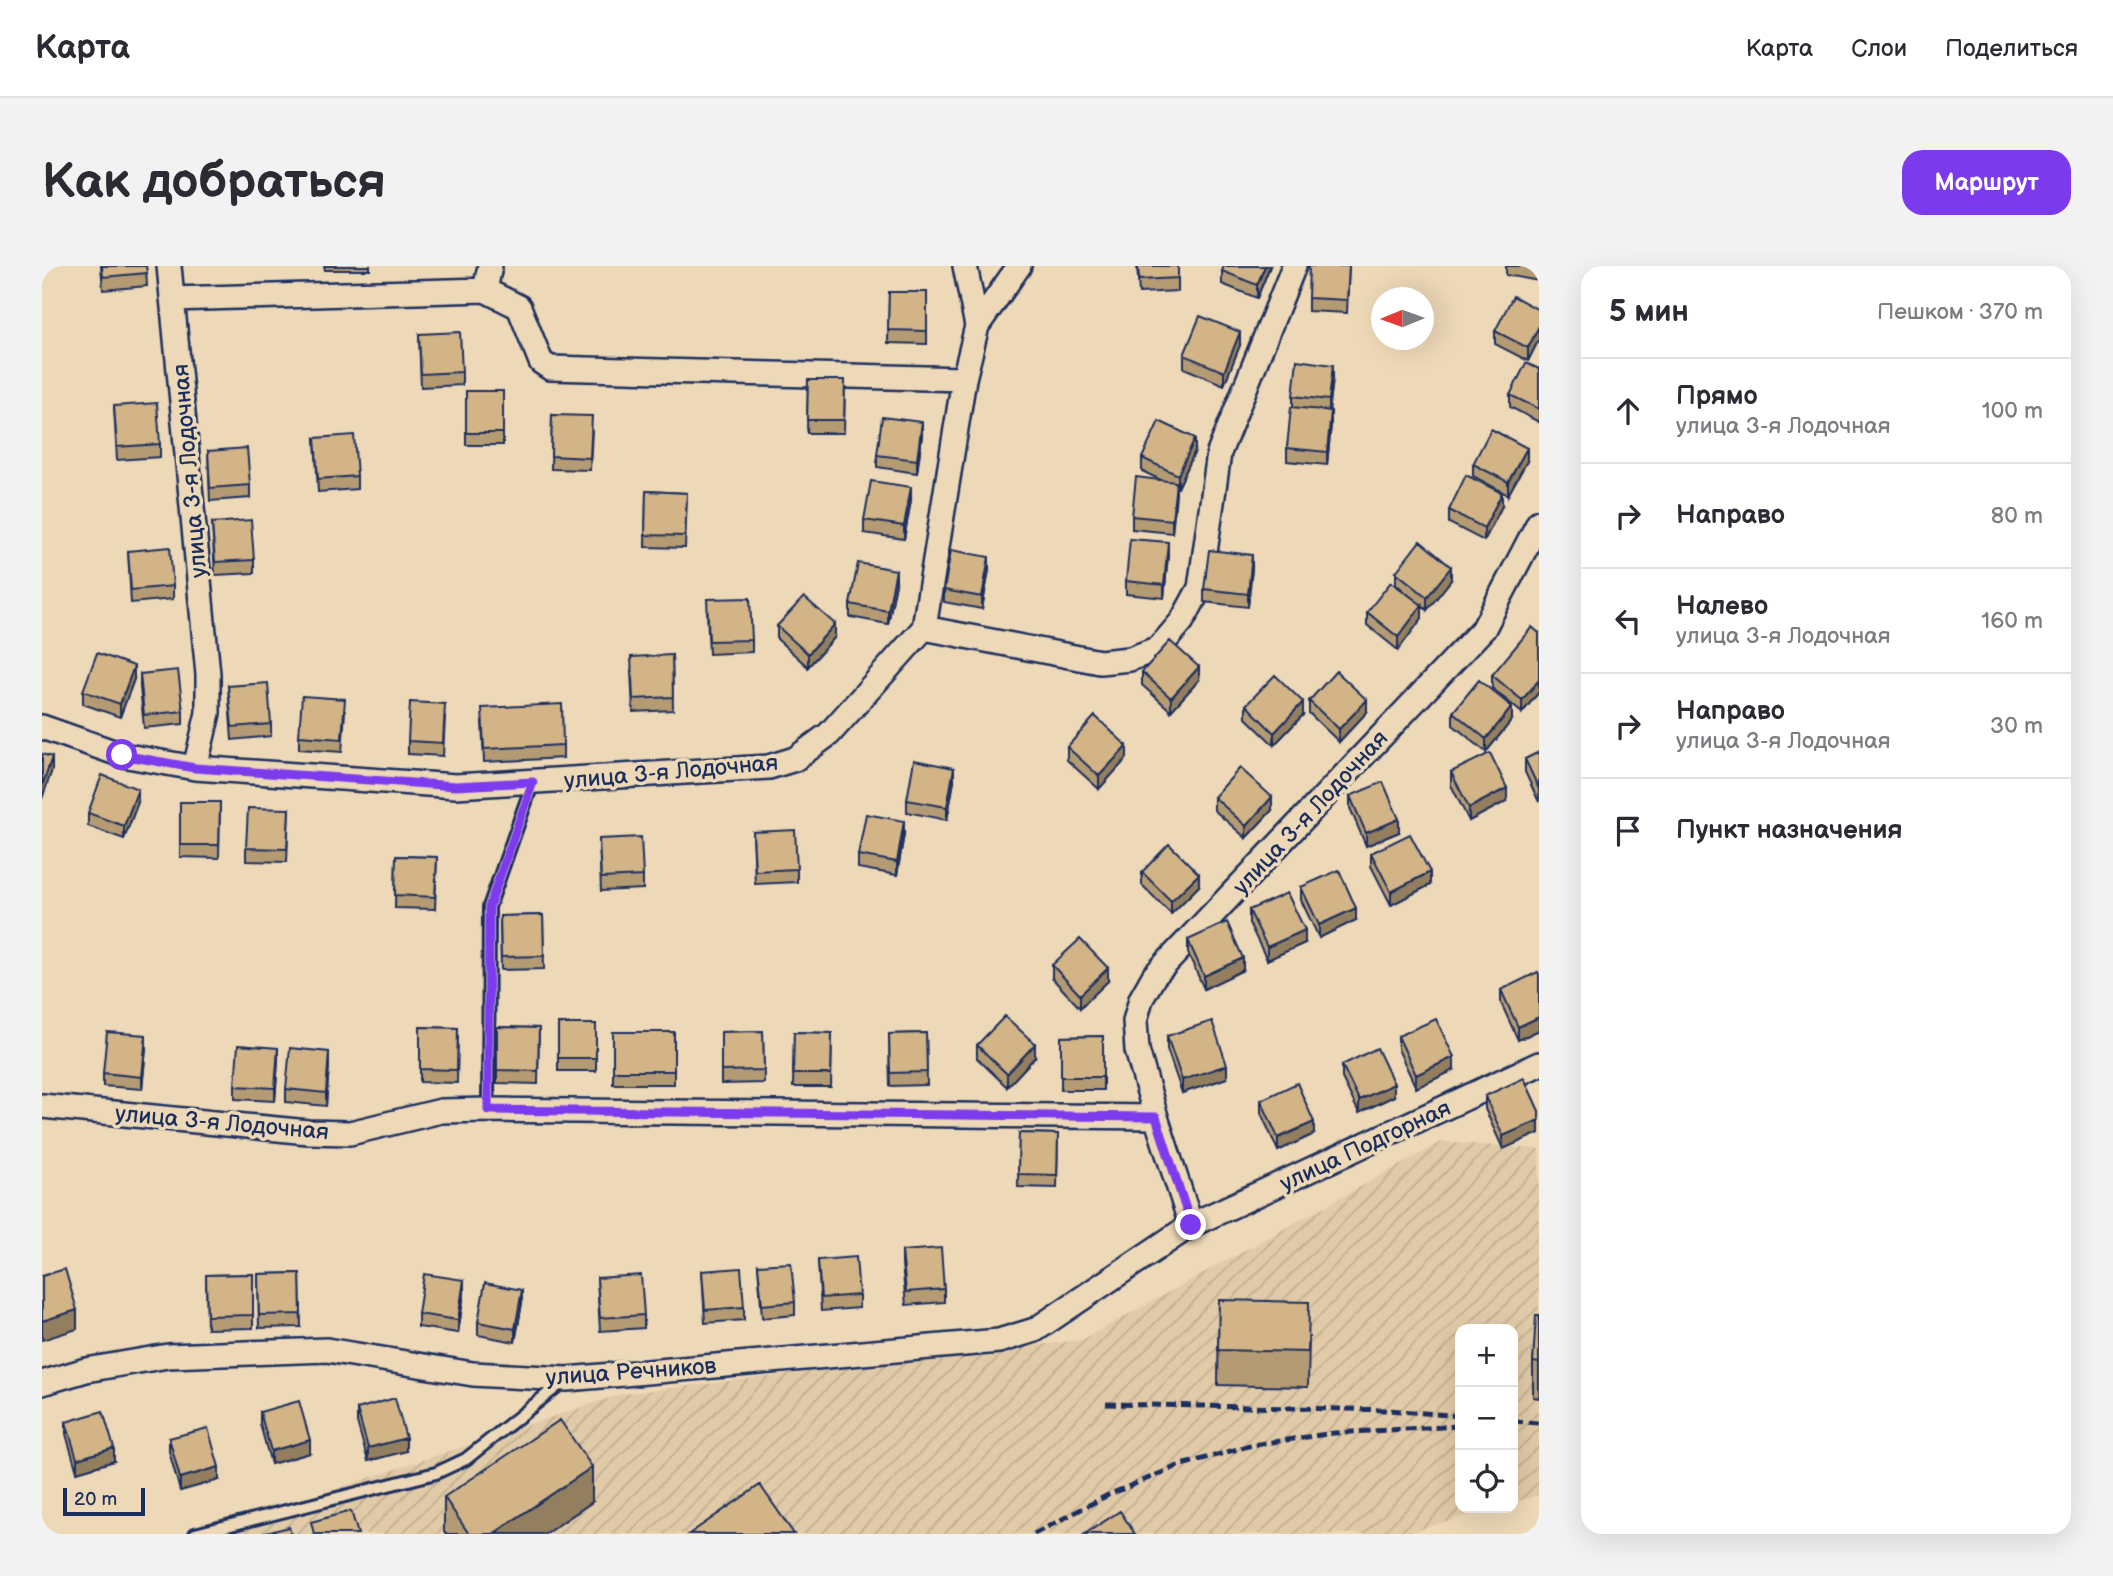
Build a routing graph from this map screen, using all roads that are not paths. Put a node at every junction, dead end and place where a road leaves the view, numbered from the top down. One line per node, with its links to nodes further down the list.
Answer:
1 (169, 266): 7 (street, улица 3-я Лодочная)
2 (490, 266): 6 (street)
3 (965, 266): 8 (street)
4 (1019, 266): 8 (street)
5 (1294, 266): 11 (street)
6 (485, 290): 7 (street); 9 (street)
7 (172, 299): 13 (street, улица 3-я Лодочная)
8 (977, 326): 9 (street)
9 (964, 379): 11 (street)
10 (1539, 522): 18 (street, улица 3-я Лодочная)
11 (925, 628): 14 (street, улица 3-я Лодочная)
12 (42, 727): 13 (street, улица 3-я Лодочная)
13 (195, 768): 14 (street, улица 3-я Лодочная)
14 (533, 782): 17 (lane)
15 (1539, 1064): 19 (street, улица Подгорная)
16 (42, 1106): 17 (street, улица 3-я Лодочная)
17 (488, 1110): 18 (street, улица 3-я Лодочная)
18 (1156, 1117): 19 (street, улица 3-я Лодочная)
19 (1191, 1225): 20 (street, улица Речников)
20 (567, 1379): 21 (street, улица Речников); 22 (lane)
21 (42, 1383)
22 (195, 1534)

